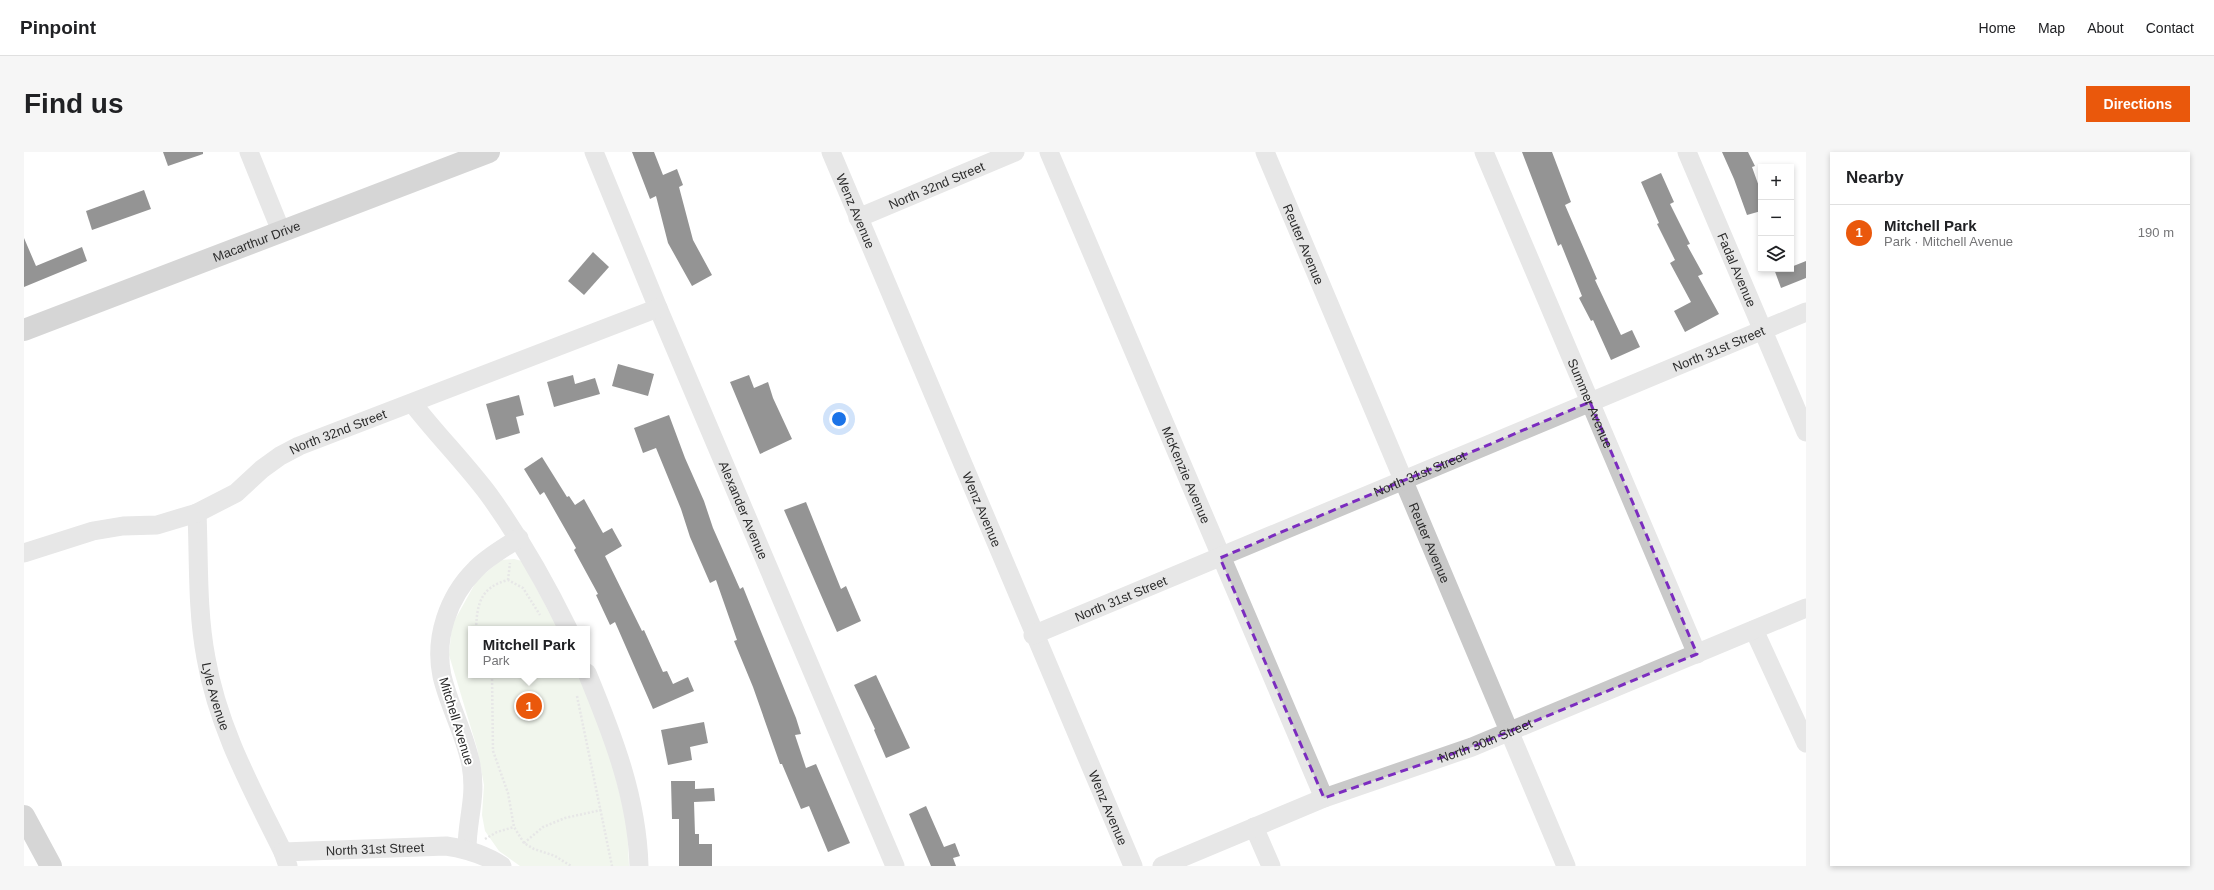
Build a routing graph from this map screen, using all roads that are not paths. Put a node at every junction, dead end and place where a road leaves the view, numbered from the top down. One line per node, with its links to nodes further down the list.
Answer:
1 (249, 152): 11 (street)
2 (488, 152): 11 (main road, Macarthur Drive)
3 (594, 152): 12 (street, Alexander Avenue)
4 (831, 152): 10 (street, Wenz Avenue)
5 (1015, 152): 10 (street, North 32nd Street)
6 (1049, 152): 23 (street, McKenzie Avenue)
7 (1266, 152): 19 (street, Reuter Avenue)
8 (1484, 152): 16 (street, Summer Avenue)
9 (1686, 152): 15 (street, Fadal Avenue)
10 (858, 218): 27 (street, Wenz Avenue)
11 (281, 231): 14 (main road, Macarthur Drive)
12 (658, 308): 17 (street, North 32nd Street); 40 (street, Alexander Avenue)
13 (1806, 312): 15 (street, North 31st Street)
14 (24, 330)
15 (1763, 330): 16 (street, North 31st Street); 18 (street, Fadal Avenue)
16 (1590, 402): 19 (street, North 31st Street); 28 (street, Summer Avenue)
17 (413, 404): 20 (street, North 32nd Street); 21 (street)
18 (1806, 432)
19 (1404, 481): 23 (street, North 31st Street); 30 (street, Reuter Avenue)
20 (198, 513): 22 (street, North 32nd Street); 36 (street, Lyle Avenue)
21 (519, 538): 25 (street); 35 (street, Mitchell Avenue)
22 (24, 553)
23 (1220, 558): 27 (street, North 31st Street); 32 (street, McKenzie Avenue)
24 (1806, 608): 26 (street, North 30th Street)
25 (567, 626)
26 (1754, 630): 28 (street, North 30th Street); 31 (street)
27 (1033, 634): 41 (street, Wenz Avenue)
28 (1697, 654): 30 (street, North 30th Street)
29 (589, 678): 39 (street)
30 (1510, 732): 32 (street, North 30th Street); 44 (street, Reuter Avenue)
31 (1806, 743)
32 (1324, 798): 34 (street, North 30th Street)
33 (24, 816): 37 (main road)
34 (1254, 827): 42 (street, North 30th Street); 43 (street)
35 (467, 849): 36 (street, North 31st Street); 38 (street)
36 (285, 859)
37 (51, 866)
38 (502, 866)
39 (639, 866)
40 (895, 866)
41 (1133, 866)
42 (1162, 866)
43 (1271, 866)
44 (1566, 866)

